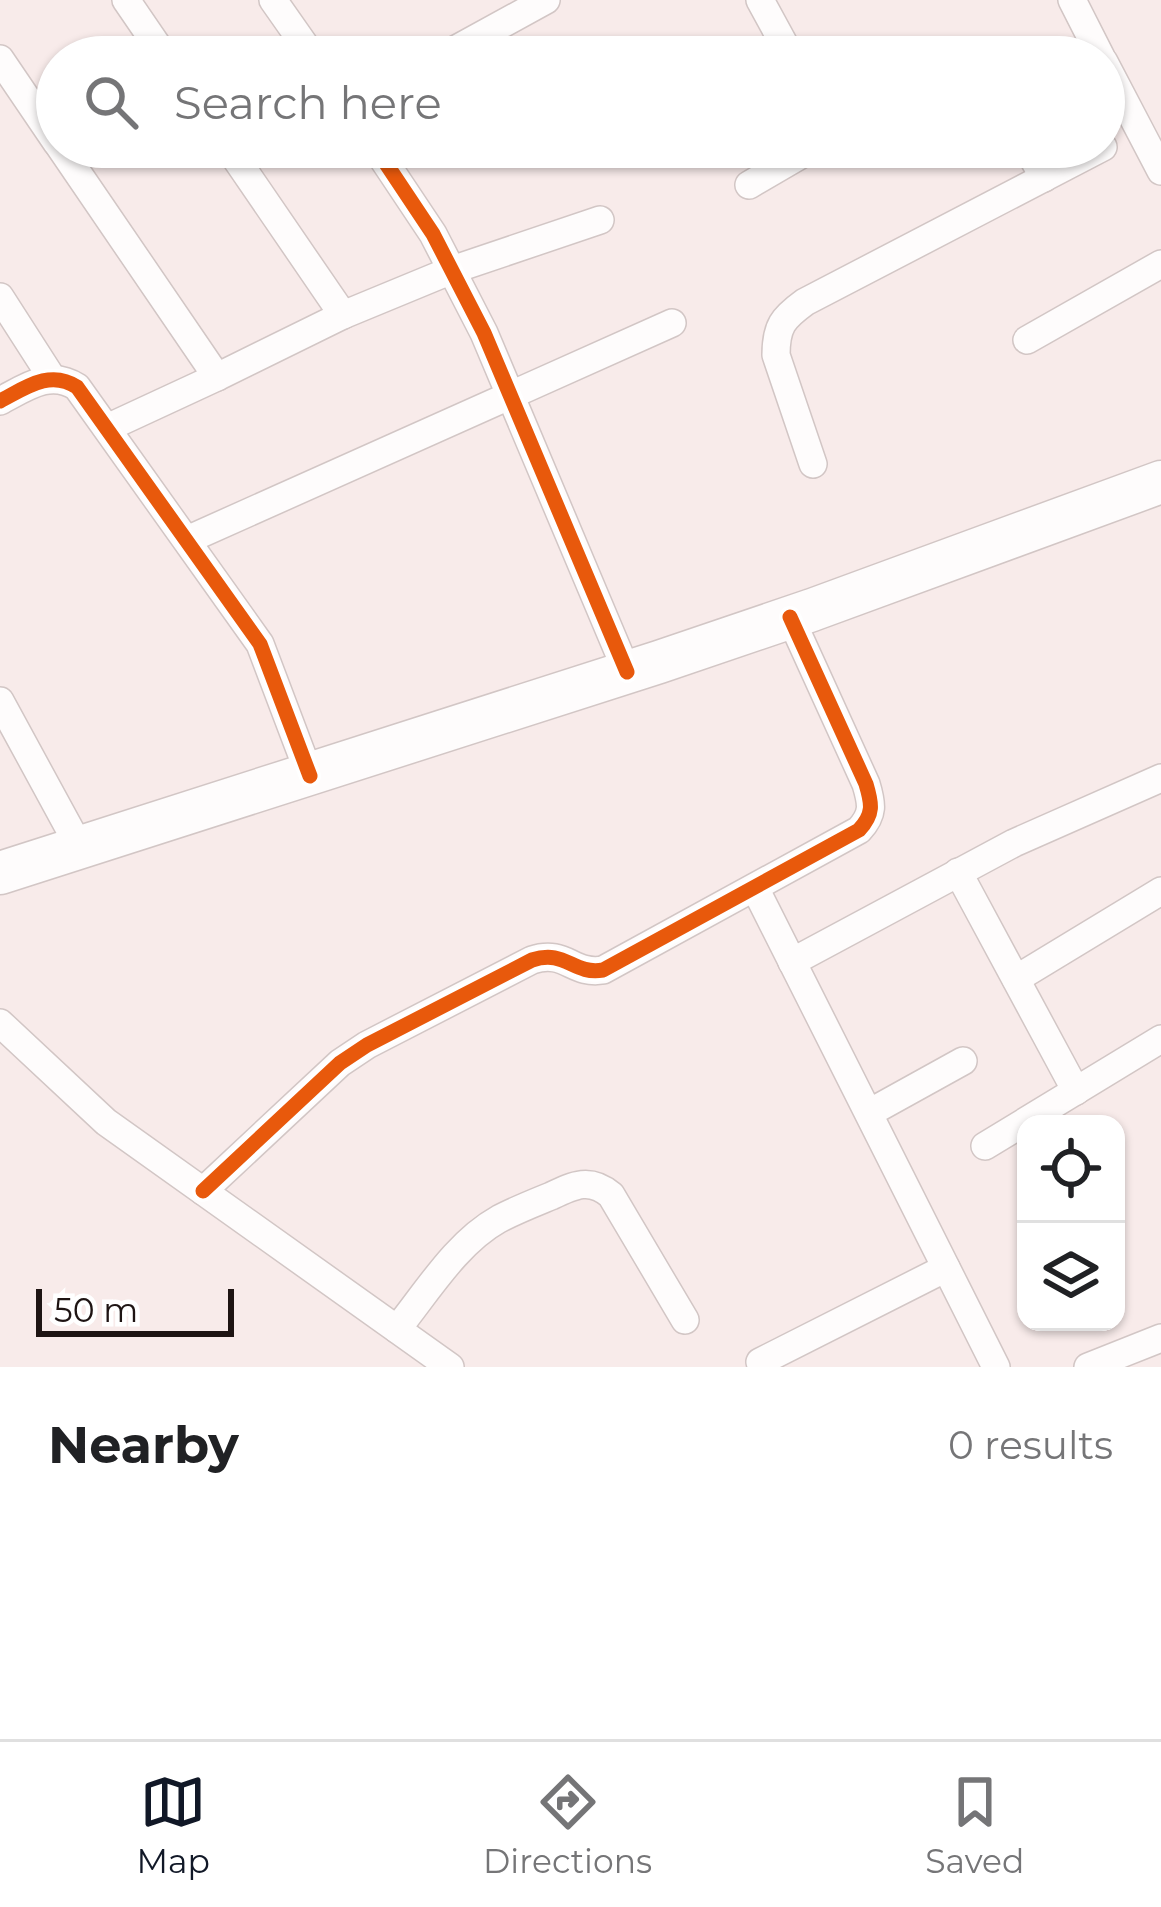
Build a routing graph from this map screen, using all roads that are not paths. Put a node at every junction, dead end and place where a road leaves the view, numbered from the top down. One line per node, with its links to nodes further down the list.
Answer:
1 (126, 0): 6 (street)
2 (273, 0): 7 (street)
3 (546, 0): 8 (street)
4 (760, 0): 9 (street)
5 (1072, 0): 10 (street)
6 (151, 36)
7 (298, 36)
8 (481, 36)
9 (780, 36)
10 (1091, 36)
11 (0, 59): 13 (street)
12 (1125, 103): 14 (street)
13 (36, 112)
14 (1138, 128): 15 (street); 22 (street)
15 (1125, 135)
16 (74, 168): 33 (street)
17 (242, 168): 29 (street)
18 (389, 168): 27 (street)
19 (778, 168): 24 (street)
20 (1039, 168): 23 (street)
21 (1063, 168): 23 (street)
22 (1161, 172)
23 (1044, 178): 38 (street)
24 (749, 185)
25 (600, 220): 27 (street)
26 (1161, 264): 32 (street)
27 (452, 270): 29 (street); 35 (street)
28 (0, 297): 31 (street)
29 (343, 314): 33 (street)
30 (672, 322): 35 (street)
31 (9, 331): 34 (street)
32 (1027, 340)
33 (217, 377): 37 (street)
34 (52, 378): 36 (street); 37 (street)
35 (510, 396): 40 (street); 42 (street)
36 (0, 401)
37 (107, 428): 40 (street)
38 (813, 464)
39 (1161, 482): 41 (highway)
40 (187, 540): 44 (street)
41 (790, 617): 42 (highway); 49 (street)
42 (627, 672): 44 (highway)
43 (0, 701): 46 (street)
44 (310, 776): 46 (highway)
45 (1161, 778): 47 (street)
46 (80, 848): 48 (highway)
47 (958, 872): 51 (street); 52 (street)
48 (0, 873)
49 (755, 888): 51 (street); 59 (street)
50 (1161, 891): 52 (street)
51 (792, 962): 57 (street)
52 (1016, 979): 56 (street)
53 (0, 1023): 59 (street)
54 (1161, 1039): 56 (street)
55 (963, 1061): 57 (street)
56 (1076, 1091): 58 (street)
57 (868, 1113): 60 (street)
58 (986, 1146)
59 (203, 1191): 62 (street)
60 (946, 1268): 64 (street); 66 (street)
61 (685, 1320): 62 (street)
62 (397, 1330): 65 (street)
63 (1161, 1338): 67 (street)
64 (760, 1362)
65 (450, 1367)
66 (996, 1367)
67 (1088, 1367)

